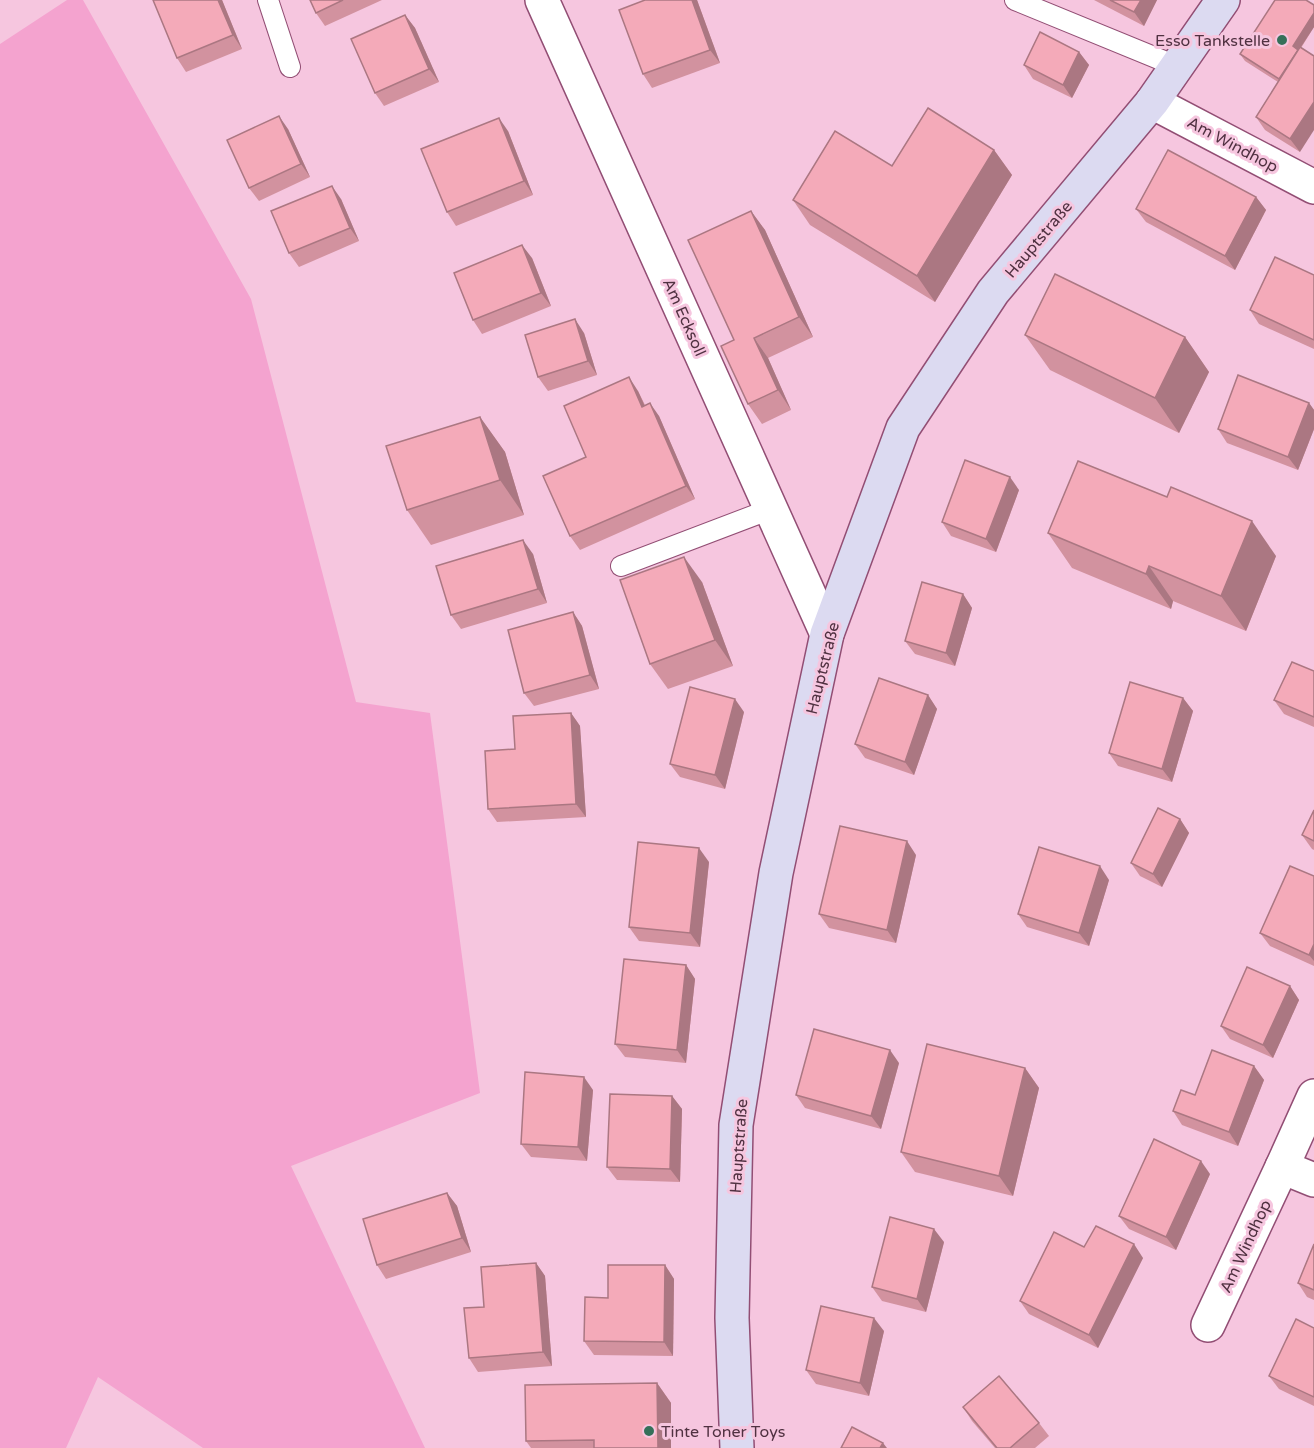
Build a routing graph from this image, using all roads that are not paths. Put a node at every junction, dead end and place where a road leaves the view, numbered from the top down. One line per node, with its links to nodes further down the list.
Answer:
1 (268, 0): 6 (lane)
2 (542, 0): 9 (street, Am Ecksoll)
3 (1015, 0): 5 (lane)
4 (1223, 0): 5 (street, Hauptstraße)
5 (1176, 66): 7 (street, Hauptstraße)
6 (290, 67)
7 (1152, 102): 8 (street, Am Windhop); 11 (street, Hauptstraße)
8 (1314, 187)
9 (771, 509): 10 (lane); 11 (street, Am Ecksoll)
10 (621, 566)
11 (827, 634): 16 (street, Hauptstraße)
12 (1314, 1096): 13 (street, Am Windhop)
13 (1282, 1167): 14 (street); 15 (street, Am Windhop)
14 (1314, 1180)
15 (1208, 1325)
16 (737, 1448)

